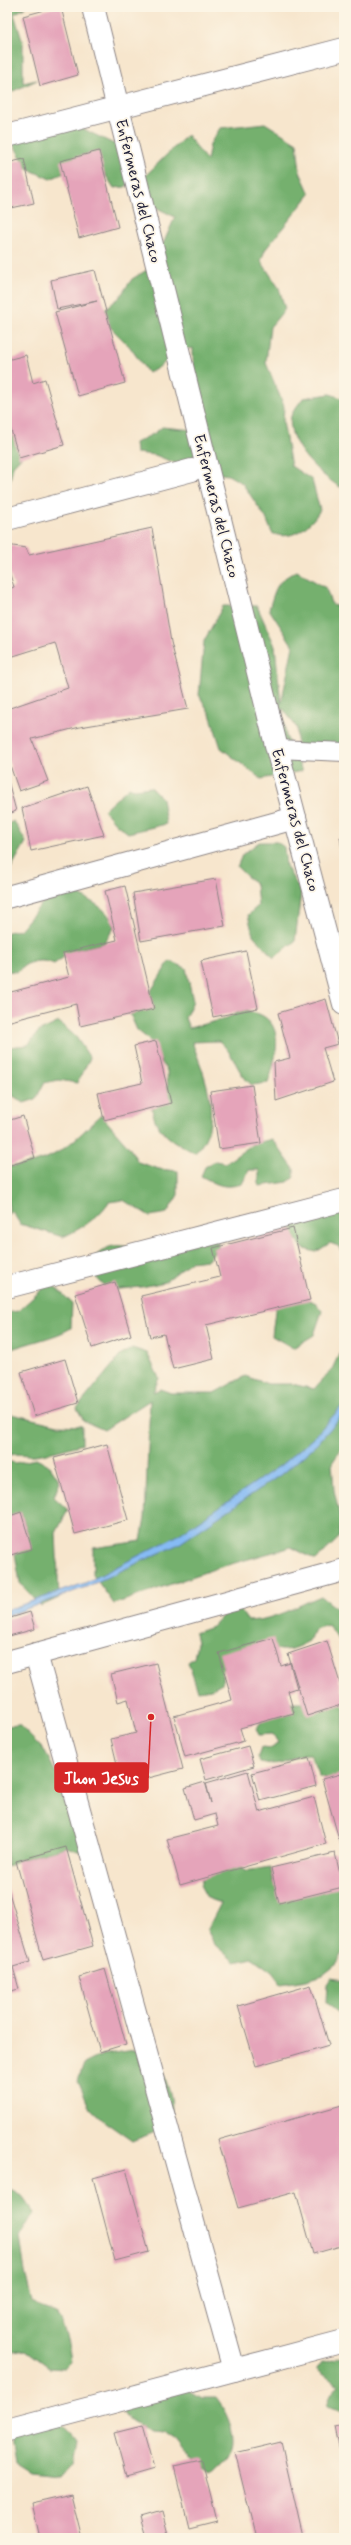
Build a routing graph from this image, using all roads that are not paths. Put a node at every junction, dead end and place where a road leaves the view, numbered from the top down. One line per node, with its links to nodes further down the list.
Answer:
1 (93, 7): 3 (street, Enfermeras del Chaco)
2 (344, 49): 3 (street)
3 (118, 108): 4 (street); 7 (street, Enfermeras del Chaco)
4 (7, 136)
5 (192, 470): 6 (street)
6 (7, 519)
7 (277, 749): 8 (lane); 9 (street, Enfermeras del Chaco)
8 (344, 752)
9 (295, 818): 10 (street); 11 (street, Enfermeras del Chaco)
10 (7, 897)
11 (344, 1004)
12 (344, 1200): 13 (street)
13 (7, 1286)
14 (344, 1570): 15 (street)
15 (36, 1654): 16 (street); 18 (street)
16 (7, 1662)
17 (344, 2341): 18 (street)
18 (234, 2370): 19 (street)
19 (7, 2430)

